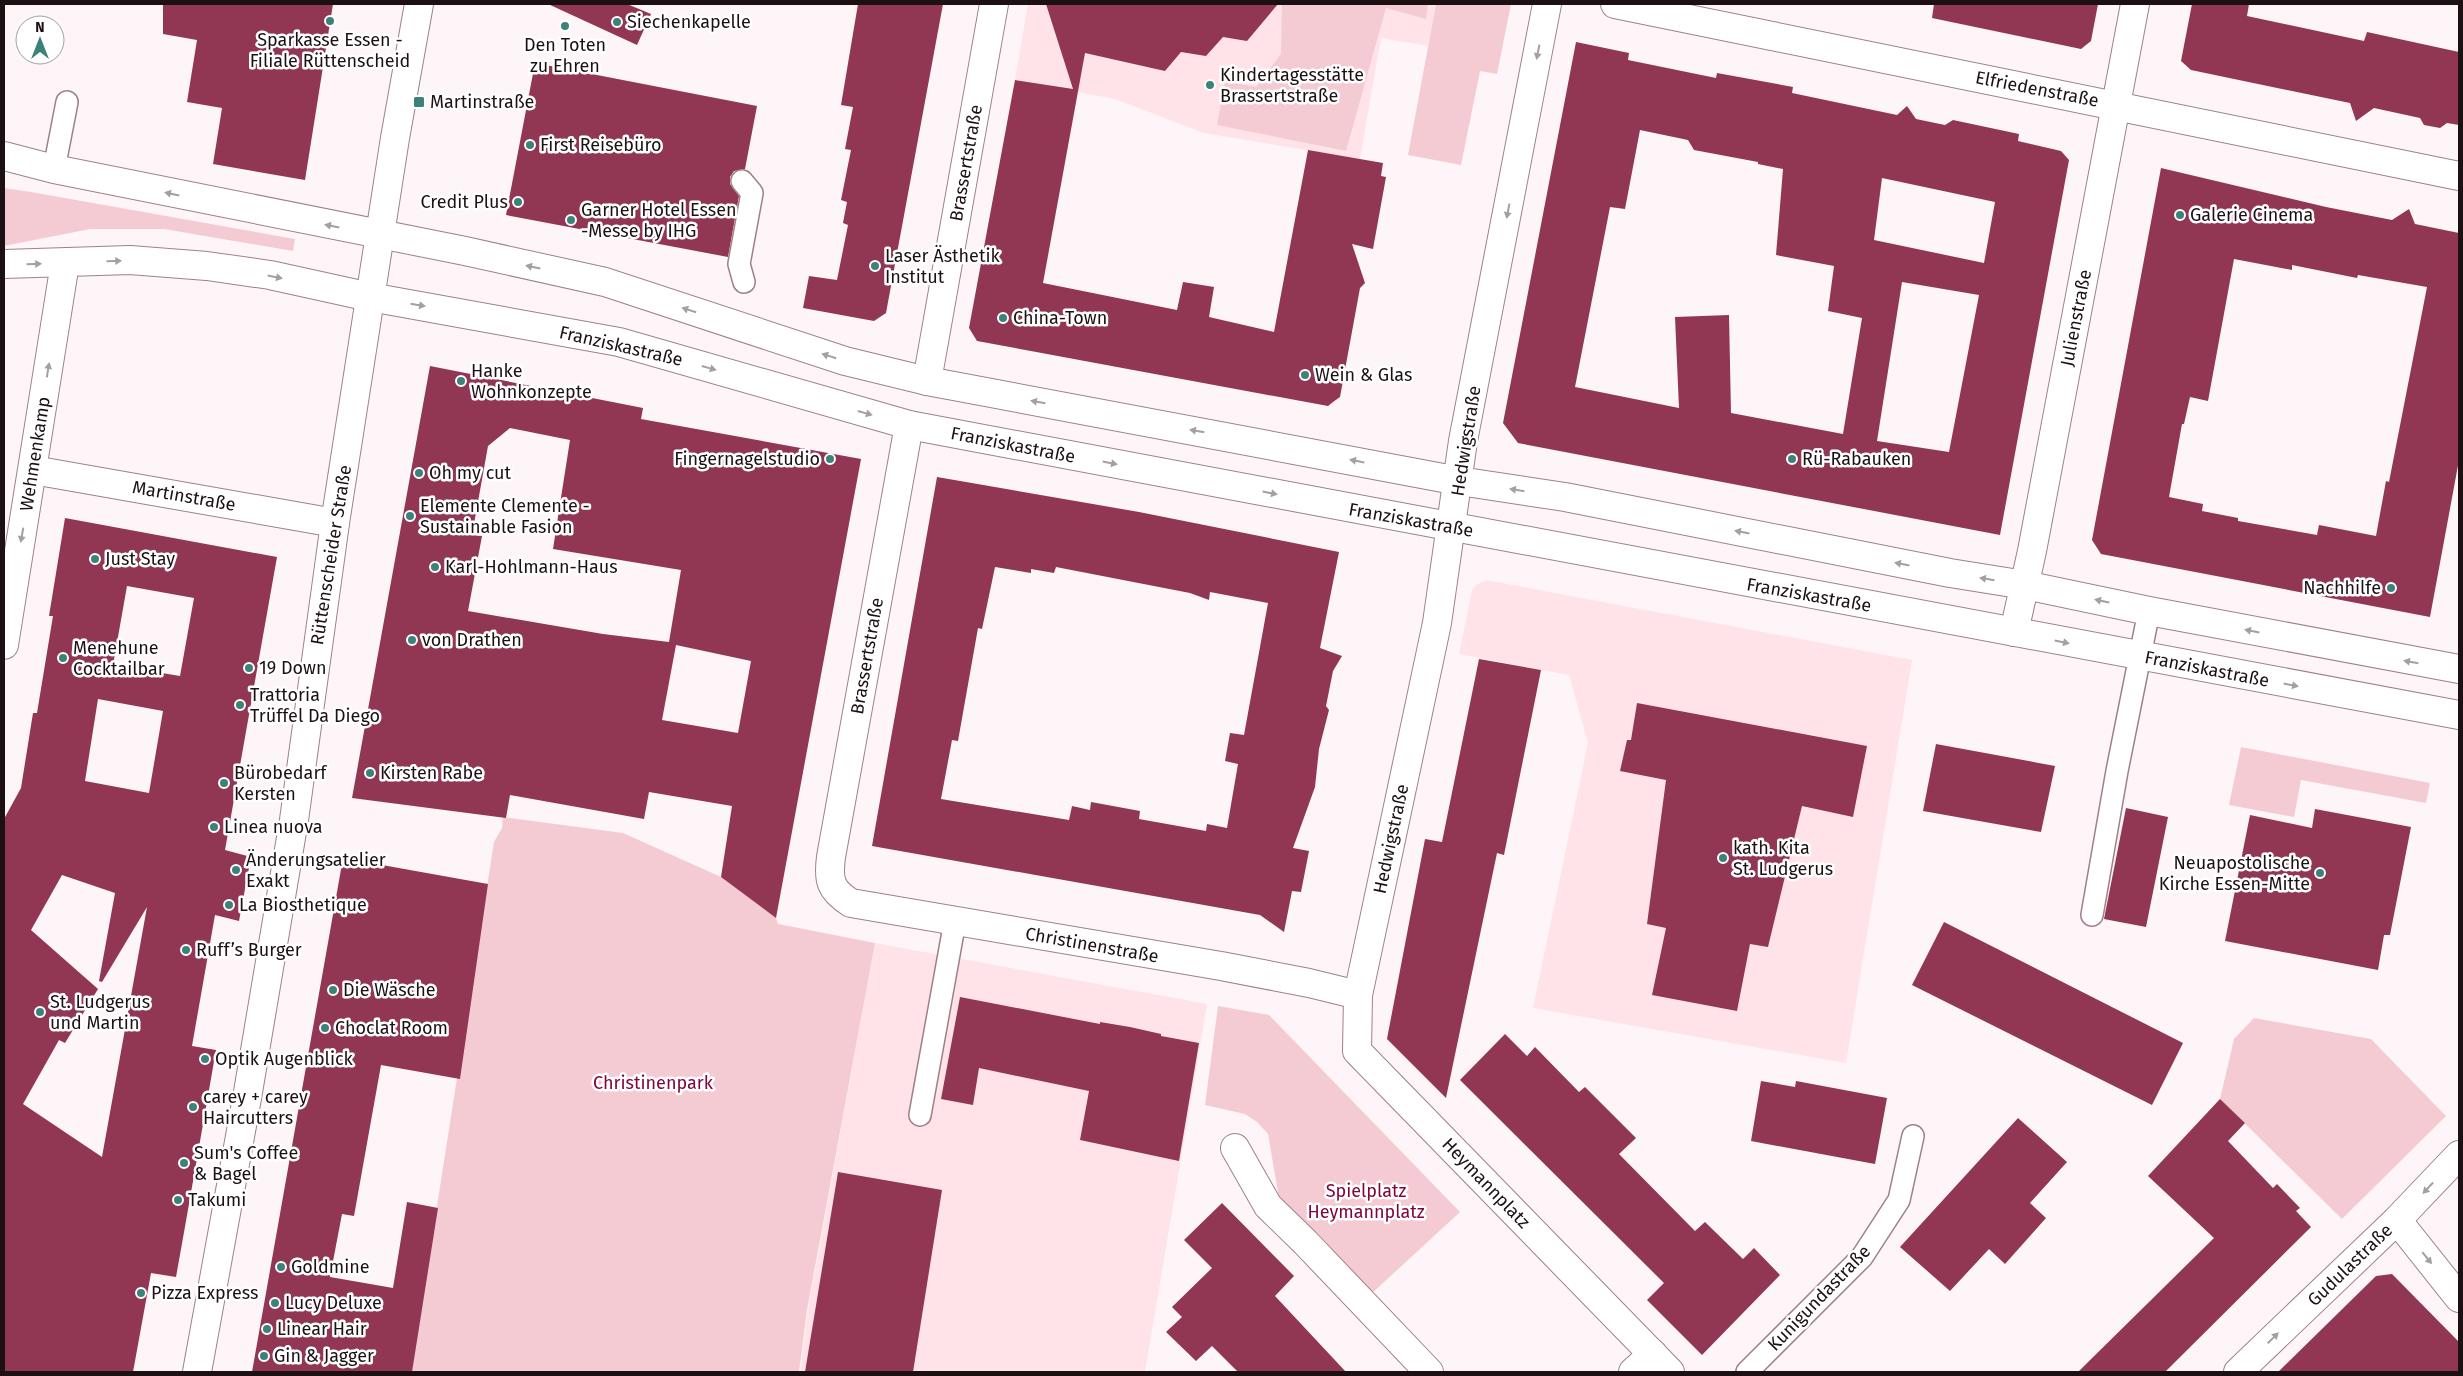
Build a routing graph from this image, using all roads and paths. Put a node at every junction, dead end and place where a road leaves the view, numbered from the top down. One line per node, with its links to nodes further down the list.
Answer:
1 (419, 4): 12 (street, Rüttenscheider Straße)
2 (994, 4): 17 (street, Brassertstraße)
3 (1547, 4): 20 (street, Hedwigstraße, one-way to 20)
4 (1615, 4): 7 (street, Elfriedenstraße)
5 (2135, 4): 7 (street, Julienstraße)
6 (67, 102): 9 (lane)
7 (2116, 105): 10 (street, Elfriedenstraße); 23 (street, Julienstraße)
8 (4, 156): 9 (street)
9 (54, 169): 12 (street, one-way to 9)
10 (2459, 176)
11 (742, 181): 15 (lane)
12 (380, 235): 16 (street, Rüttenscheider Straße); 17 (street, one-way to 12)
13 (65, 263): 14 (street, one-way to 13); 16 (street, one-way to 16); 19 (street, Wehmenkamp, one-way to 13)
14 (4, 264)
15 (744, 282)
16 (370, 297): 18 (street, Franziskastraße, one-way to 18); 21 (street, Rüttenscheider Straße)
17 (927, 381): 20 (street, one-way to 17)
18 (909, 425): 22 (street, Franziskastraße, one-way to 22); 30 (street, Brassertstraße)
19 (33, 470): 21 (street, Martinstraße); 26 (street, Wehmenkamp, one-way to 26)
20 (1459, 481): 22 (street, Hedwigstraße); 23 (street, one-way to 20)
21 (335, 523): 41 (street, Rüttenscheider Straße)
22 (1453, 528): 25 (street, Franziskastraße); 33 (street, Hedwigstraße)
23 (2025, 585): 24 (street, one-way to 23); 25 (street, Julienstraße)
24 (2149, 611): 27 (lane); 28 (street, one-way to 24)
25 (2014, 632): 27 (street, Franziskastraße, one-way to 27)
26 (4, 646)
27 (2140, 656): 29 (street, Franziskastraße, one-way to 29); 31 (lane)
28 (2459, 670)
29 (2459, 715)
30 (832, 886): 32 (street, Christinenstraße)
31 (2092, 915)
32 (955, 921): 33 (street, Christinenstraße); 34 (lane)
33 (1358, 996): 40 (street, Heymannplatz)
34 (920, 1115)
35 (1913, 1136): 44 (lane, Kunigundastraße)
36 (1235, 1148): 42 (street)
37 (2459, 1155): 38 (street, Gudulastraße, one-way to 38)
38 (2397, 1220): 39 (street, one-way to 39); 45 (street, Gudulastraße, one-way to 38)
39 (2459, 1298)
40 (1662, 1363): 43 (street)
41 (197, 1372)
42 (1429, 1372)
43 (1633, 1372)
44 (1747, 1372)
45 (2238, 1372)

